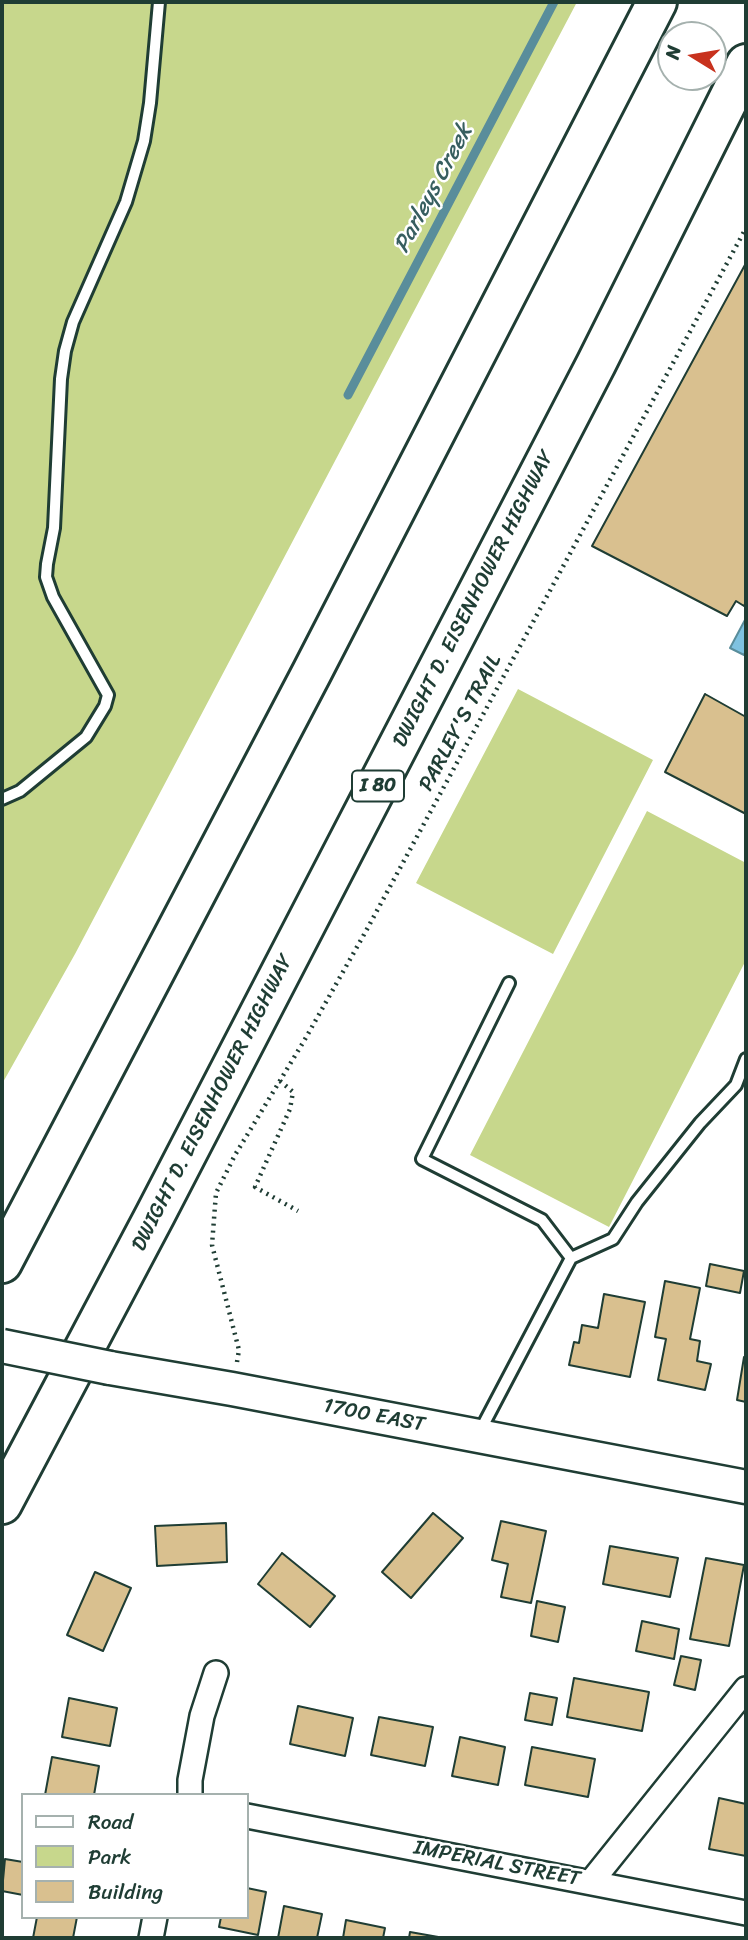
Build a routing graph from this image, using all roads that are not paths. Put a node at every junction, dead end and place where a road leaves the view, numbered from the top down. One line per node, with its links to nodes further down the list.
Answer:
1 (159, 2): 4 (lane)
2 (657, 2): 8 (highway)
3 (746, 64): 12 (highway, DWIGHT D. EISENHOWER HIGHWAY / I 80)
4 (2, 799)
5 (509, 982): 7 (lane)
6 (746, 1059): 7 (lane)
7 (571, 1258): 10 (lane)
8 (2, 1263)
9 (2, 1346): 10 (street, 1700 EAST, bridge)
10 (478, 1435): 11 (street, 1700 EAST)
11 (746, 1487)
12 (2, 1504)
13 (216, 1673): 15 (street)
14 (746, 1689): 17 (street)
15 (190, 1793)
16 (248, 1816): 17 (street, IMPERIAL STREET)
17 (591, 1882): 18 (street, IMPERIAL STREET)
18 (746, 1913)
19 (155, 1919): 20 (street)
20 (151, 1938)

